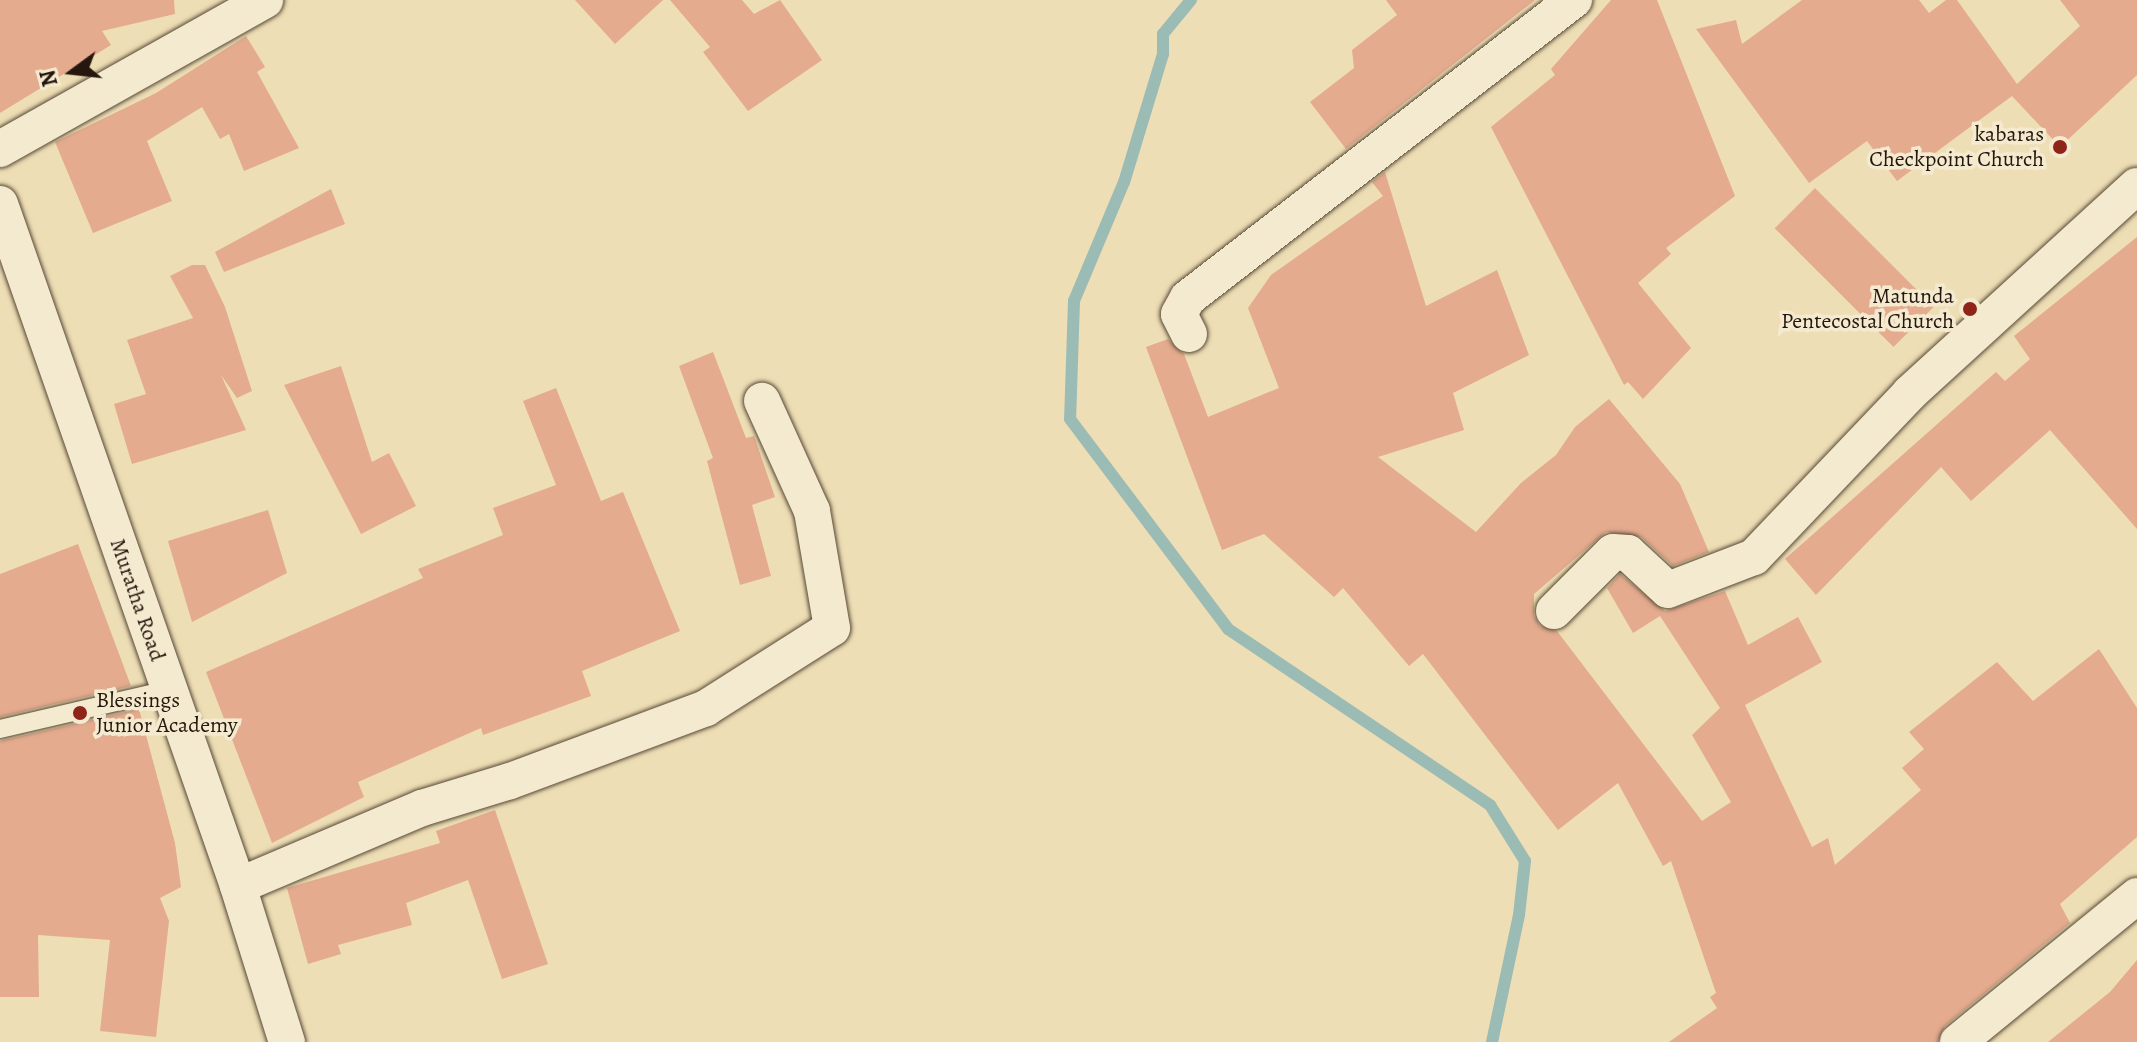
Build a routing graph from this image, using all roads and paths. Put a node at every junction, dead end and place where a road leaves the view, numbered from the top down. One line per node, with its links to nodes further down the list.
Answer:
1 (265, 0): 3 (street)
2 (1574, 0): 6 (street)
3 (0, 149)
4 (2137, 186): 8 (street)
5 (0, 204): 9 (street, Muratha Road)
6 (1189, 334)
7 (762, 401): 11 (street)
8 (1554, 611)
9 (168, 690): 10 (lane); 11 (street, Muratha Road)
10 (0, 729)
11 (238, 886): 13 (street, Muratha Road)
12 (2137, 896): 14 (street)
13 (287, 1042)
14 (1958, 1042)

